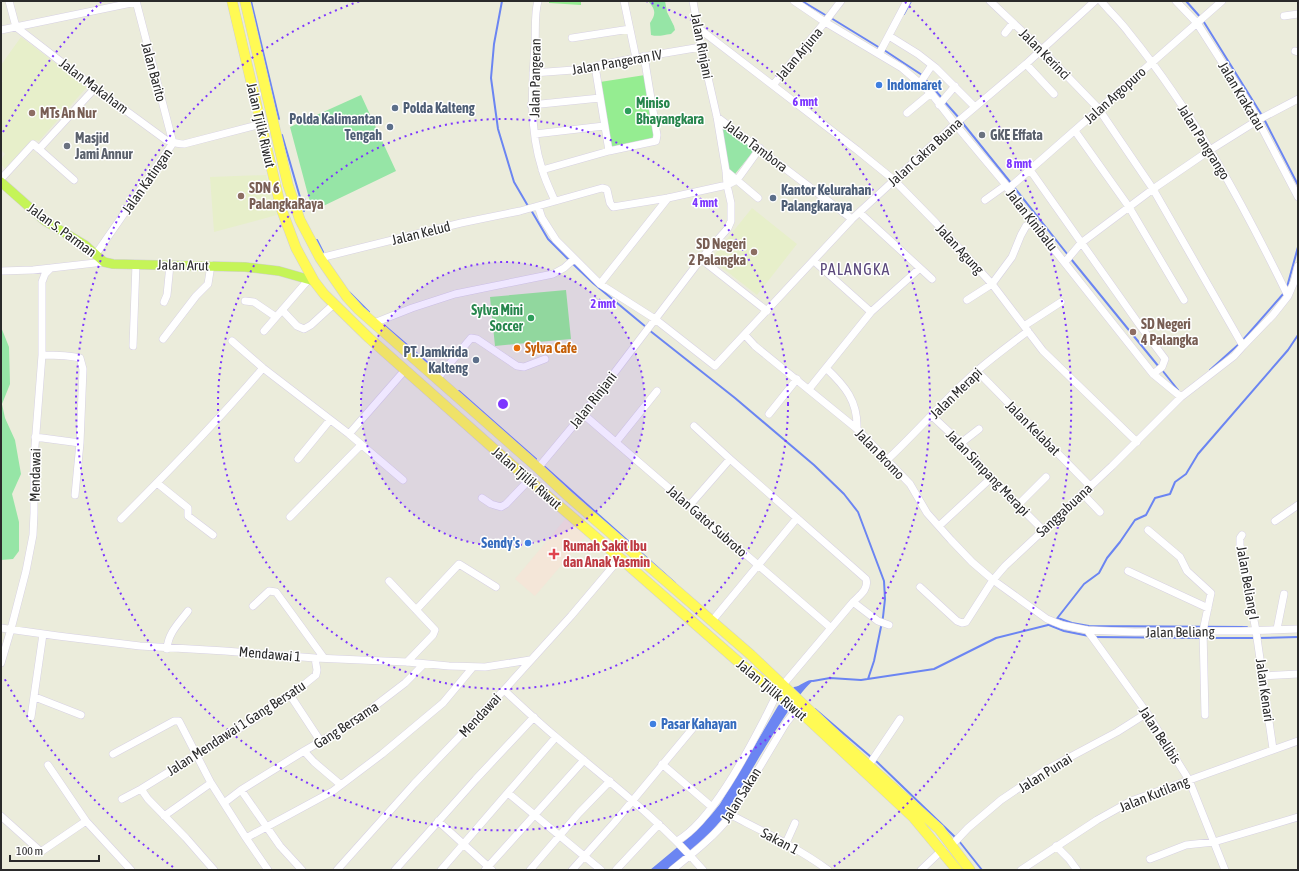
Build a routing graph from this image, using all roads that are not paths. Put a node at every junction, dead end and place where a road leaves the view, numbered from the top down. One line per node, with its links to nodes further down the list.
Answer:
1 (10, 1): 21 (street)
2 (232, 1): 53 (highway, Jalan Tjilik Riwut)
3 (245, 1): 83 (highway, Jalan Tjilik Riwut)
4 (538, 1): 37 (street, Jalan Pangeran)
5 (624, 1): 23 (street)
6 (693, 1): 22 (street, Jalan Rinjani)
7 (794, 1): 18 (street, Jalan Kinibalu)
8 (907, 1): 26 (street)
9 (990, 1): 19 (street, Jalan Kerinci)
10 (1095, 1): 29 (street, Jalan Cakra Buana)
11 (1101, 1): 33 (street, Jalan Pangrango)
12 (1176, 1): 20 (street, Jalan Krakatau)
13 (1222, 1): 20 (street, Jalan Argopuro)
14 (136, 2): 21 (street); 58 (street, Jalan Barito)
15 (839, 2): 18 (street, Jalan Arjuna)
16 (1298, 14): 17 (street)
17 (1284, 16)
18 (825, 22): 30 (street, Jalan Kinibalu); 39 (street, Jalan Arjuna)
19 (1014, 23): 25 (street); 29 (street, Jalan Kerinci)
20 (1197, 23): 33 (street, Jalan Argopuro); 52 (street, Jalan Krakatau)
21 (16, 27): 24 (street); 41 (street, Jalan Makaham)
22 (698, 27): 28 (street, Jalan Rinjani); 39 (street, Jalan Agung)
23 (630, 29): 27 (street); 32 (street)
24 (1, 30)
25 (1004, 33)
26 (889, 36): 30 (street); 35 (street)
27 (572, 38)
28 (701, 47): 31 (street, Jalan Pangeran IV); 51 (street, Jalan Rinjani)
29 (1042, 50): 34 (street, Jalan Cakra Buana); 49 (street, Jalan Kerinci)
30 (879, 54): 38 (street, Jalan Kinibalu)
31 (644, 56): 32 (street, Jalan Pangeran IV); 62 (street)
32 (636, 58): 36 (street, Jalan Pangeran IV)
33 (1151, 62): 49 (street, Jalan Argopuro); 61 (street, Jalan Pangrango)
34 (1026, 64): 43 (street); 48 (street, Jalan Cakra Buana)
35 (932, 65): 38 (street); 40 (street)
36 (595, 66): 37 (street, Jalan Pangeran IV); 44 (street)
37 (533, 73): 46 (street, Jalan Pangeran)
38 (920, 83): 42 (street, Jalan Kinibalu)
39 (772, 85): 69 (street, Jalan Agung)
40 (955, 86): 47 (street); 48 (street)
41 (95, 88): 58 (street, Jalan Makaham); 60 (street)
42 (931, 93): 47 (street, Jalan Kinibalu); 50 (street)
43 (1054, 94)
44 (600, 98): 46 (street); 55 (street)
45 (1298, 99): 52 (street)
46 (531, 105): 57 (street, Jalan Pangeran)
47 (939, 105): 54 (street, Jalan Kinibalu)
48 (975, 107): 54 (street, Jalan Cakra Buana)
49 (1098, 108): 56 (street, Jalan Argopuro); 72 (street)
50 (907, 113)
51 (717, 117): 59 (street, Jalan Tambora); 65 (street, Jalan Rinjani)
52 (1258, 120): 61 (street); 73 (street, Jalan Krakatau)
53 (261, 124): 58 (street, Jalan Katingan); 85 (highway, Jalan Tjilik Riwut)
54 (955, 124): 69 (street, Jalan Cakra Buana); 71 (street, Jalan Kinibalu)
55 (604, 126): 57 (street); 62 (street)
56 (1074, 131): 64 (street, Jalan Argopuro); 79 (street)
57 (535, 134): 63 (street, Jalan Pangeran)
58 (173, 143): 86 (street, Jalan Katingan)
59 (760, 148): 68 (street); 81 (street, Jalan Tambora)
60 (40, 149): 66 (street); 67 (street)
61 (1210, 150): 72 (street); 106 (street, Jalan Pangrango)
62 (609, 152): 63 (street)
63 (542, 170): 77 (street, Jalan Pangeran)
64 (1030, 170): 71 (street, Jalan Argopuro); 84 (street)
65 (726, 171): 68 (street); 70 (street, Jalan Rinjani)
66 (1, 180): 86 (main road, Jalan S. Parman)
67 (74, 180)
68 (737, 180): 70 (street); 75 (street)
69 (894, 180): 80 (street, Jalan Cakra Buana); 105 (street, Jalan Agung)
70 (727, 185): 74 (street); 88 (street, Jalan Rinjani)
71 (1007, 187): 76 (street, Jalan Argopuro); 82 (street, Jalan Kinibalu)
72 (1153, 189): 79 (street); 125 (street)
73 (1298, 197)
74 (668, 198): 77 (street); 104 (street)
75 (758, 198)
76 (985, 200)
77 (555, 201): 78 (street)
78 (535, 207): 87 (street, Jalan Kelud); 91 (street)
79 (1129, 207): 84 (street); 108 (street)
80 (860, 213): 81 (street, Jalan Cakra Buana); 98 (street)
81 (852, 219): 89 (street, Jalan Cakra Buana)
82 (1033, 223): 92 (street, Jalan Kinibalu); 105 (street)
83 (310, 241): 85 (highway); 87 (highway, Jalan Tjilik Riwut)
84 (1082, 243): 92 (street); 132 (street)
85 (296, 248): 102 (highway, Jalan Tjilik Riwut)
86 (96, 254): 90 (main road, Jalan S. Parman)
87 (320, 258): 100 (highway, Jalan Tjilik Riwut)
88 (701, 260): 114 (street); 117 (street, Jalan Rinjani)
89 (814, 261): 114 (street, Jalan Cakra Buana); 115 (street)
90 (104, 262): 93 (main road, Jalan Arut); 97 (street, Jalan Arut)
91 (571, 262): 104 (street); 118 (street)
92 (1065, 262): 132 (street, Jalan Kinibalu)
93 (136, 264): 94 (main road, Jalan Arut); 124 (street)
94 (170, 265): 95 (main road, Jalan Arut); 110 (street)
95 (211, 265): 102 (main road, Jalan Arut); 122 (street)
96 (1298, 266): 103 (street)
97 (51, 268): 99 (street, Jalan Arut); 126 (street, Mendawai)
98 (920, 268): 101 (street); 115 (street)
99 (1, 271)
100 (331, 275): 102 (highway); 118 (highway, Jalan Tjilik Riwut)
101 (932, 279)
102 (311, 280): 112 (highway, Jalan Tjilik Riwut); 113 (street)
103 (1296, 282): 106 (street)
104 (600, 284): 117 (street)
105 (992, 284): 107 (street); 119 (street, Jalan Agung)
106 (1288, 296): 125 (street)
107 (967, 300)
108 (1184, 300)
109 (245, 301): 116 (street)
110 (164, 302)
111 (1061, 302): 119 (street, Jalan Merapi)
112 (334, 304): 113 (street); 130 (highway, Jalan Tjilik Riwut)
113 (282, 310): 116 (street)
114 (767, 311): 121 (street, Jalan Cakra Buana)
115 (871, 312): 129 (street)
116 (276, 317): 120 (street)
117 (653, 322): 121 (street, Jalan Cakra Buana); 139 (street, Jalan Rinjani)
118 (374, 323): 133 (highway, Jalan Tjilik Riwut)
119 (1026, 329): 131 (street, Jalan Merapi); 150 (street, Jalan Agung)
120 (264, 331)
121 (745, 335): 134 (street, Jalan Bromo)
122 (162, 339)
123 (232, 341): 128 (street)
124 (133, 346)
125 (1243, 346): 137 (street)
126 (42, 355): 148 (street, Mendawai); 151 (street)
127 (545, 359): 133 (street)
128 (263, 368): 143 (street); 162 (street)
129 (826, 368): 135 (street); 145 (street)
130 (405, 370): 141 (highway, Jalan Tjilik Riwut); 147 (street)
131 (977, 371): 142 (street, Jalan Merapi); 163 (street, Jalan Kelabat)
132 (1153, 374): 137 (street, Jalan Kinibalu)
133 (437, 379): 138 (highway, Jalan Tjilik Riwut)
134 (797, 379): 135 (street, Jalan Bromo); 140 (street)
135 (808, 389): 145 (street, Jalan Bromo)
136 (657, 391): 149 (street)
137 (1181, 397): 150 (street)
138 (464, 403): 141 (highway); 157 (highway, Jalan Tjilik Riwut)
139 (583, 414): 149 (street, Jalan Gatot Subroto); 157 (street, Jalan Rinjani)
140 (769, 414)
141 (455, 415): 161 (highway, Jalan Tjilik Riwut)
142 (932, 416): 152 (street, Jalan Simpang Merapi); 156 (street, Jalan Merapi)
143 (330, 420): 147 (street); 154 (street)
144 (694, 426): 155 (street)
145 (857, 429): 156 (street, Jalan Bromo)
146 (979, 429): 152 (street)
147 (349, 434): 153 (street)
148 (36, 438): 151 (street); 198 (street, Mendawai)
149 (616, 442): 169 (street, Jalan Gatot Subroto)
150 (1137, 442): 163 (street, Sanggabuana)
151 (80, 443): 165 (street)
152 (961, 443): 159 (street, Jalan Simpang Merapi)
153 (361, 445): 160 (street); 171 (street)
154 (298, 459)
155 (730, 459): 169 (street); 173 (street)
156 (887, 460): 175 (street, Jalan Bromo)
157 (538, 468): 193 (highway, Jalan Tjilik Riwut)
158 (1046, 477): 167 (street)
159 (991, 478): 167 (street, Jalan Simpang Merapi); 175 (street)
160 (403, 480)
161 (529, 480): 166 (street); 180 (highway, Jalan Tjilik Riwut)
162 (157, 483): 172 (street); 178 (street)
163 (1090, 486): 164 (street, Sanggabuana)
164 (1082, 493): 170 (street); 176 (street, Sanggabuana)
165 (75, 496)
166 (482, 498)
167 (1019, 504): 176 (street, Jalan Simpang Merapi)
168 (1298, 505): 174 (street)
169 (689, 506): 181 (street, Jalan Gatot Subroto)
170 (1100, 512)
171 (290, 517)
172 (121, 518)
173 (797, 518): 181 (street); 188 (street)
174 (1275, 521)
175 (939, 526): 183 (street, Jalan Bromo)
176 (1043, 530): 183 (street, Sanggabuana)
177 (1148, 530): 190 (street)
178 (213, 535)
179 (1242, 535): 203 (street, Jalan Beliang I)
180 (620, 558): 208 (street, Mendawai); 216 (highway, Jalan Tjilik Riwut)
181 (758, 566): 193 (street); 197 (street, Jalan Gatot Subroto)
182 (1128, 570): 190 (street)
183 (993, 580): 186 (street, Sanggabuana); 195 (street, Jalan Bromo)
184 (389, 581): 191 (street)
185 (496, 587): 191 (street)
186 (920, 588)
187 (1284, 594): 199 (street)
188 (853, 602): 194 (street); 197 (street)
189 (253, 606): 207 (street)
190 (1208, 608): 202 (street)
191 (416, 610): 209 (street)
192 (188, 611): 205 (street)
193 (712, 621): 216 (highway, Jalan Tjilik Riwut)
194 (884, 623)
195 (1062, 625): 201 (street, Jalan Beliang)
196 (1, 628): 198 (street, Mendawai 1)
197 (830, 628): 216 (street)
198 (12, 629): 204 (street, Mendawai 1); 210 (street, Mendawai)
199 (1277, 629): 200 (street, Jalan Beliang); 203 (street, Jalan Beliang)
200 (1298, 629)
201 (1087, 630): 202 (street, Jalan Beliang); 220 (street, Jalan Belibis)
202 (1203, 631): 203 (street, Jalan Beliang); 222 (street)
203 (1256, 631): 214 (street, Jalan Kenari)
204 (43, 634): 205 (street, Mendawai 1); 218 (street)
205 (167, 649): 206 (street, Mendawai 1)
206 (315, 658): 207 (street, Mendawai 1); 217 (street, Jalan Mendawai 1 Gang Bersatu)
207 (324, 658): 209 (street, Mendawai 1)
208 (530, 660): 212 (street, Mendawai 1); 215 (street, Mendawai)
209 (407, 662): 211 (street, Mendawai 1)
210 (1, 663)
211 (424, 664): 212 (street, Mendawai 1); 229 (street, Gang Bersama)
212 (474, 667): 242 (street)
213 (1298, 674): 214 (street)
214 (1263, 676): 231 (street, Jalan Kenari)
215 (504, 690): 224 (street); 277 (street, Mendawai)
216 (784, 692): 219 (highway, Jalan Tjilik Riwut); 249 (street)
217 (290, 695): 229 (street); 234 (street, Jalan Mendawai 1 Gang Bersatu)
218 (35, 697): 221 (street); 223 (street)
219 (796, 705): 230 (highway, Jalan Tjilik Riwut); 251 (street, Jalan Sakan)
220 (1146, 714): 239 (street, Jalan Belibis); 266 (street, Jalan Punai)
221 (81, 715)
222 (1205, 715)
223 (32, 716)
224 (534, 717): 227 (street); 256 (street)
225 (900, 719): 238 (street)
226 (698, 722): 236 (street)
227 (556, 737): 235 (street); 245 (street)
228 (1298, 740): 231 (street, Jalan Kutilang)
229 (321, 742): 232 (street, Gang Bersama)
230 (844, 749): 238 (highway, Jalan Tjilik Riwut); 268 (highway, Jalan Tjilik Riwut)
231 (1273, 749): 239 (street, Jalan Kutilang)
232 (304, 751): 242 (street, Gang Bersama); 244 (street)
233 (113, 754): 234 (street)
234 (196, 755): 241 (street); 243 (street, Jalan Mendawai 1 Gang Bersatu)
235 (584, 760): 240 (street); 250 (street)
236 (662, 764): 247 (street); 249 (street)
237 (48, 765): 255 (street)
238 (869, 765): 266 (highway, Jalan Tjilik Riwut)
239 (1189, 780): 262 (street, Jalan Belibis); 267 (street, Jalan Kutilang)
240 (610, 782): 247 (street); 260 (street)
241 (211, 783): 248 (street); 252 (street)
242 (341, 785): 259 (street)
243 (141, 789): 246 (street, Jalan Mendawai 1 Gang Bersatu); 252 (street)
244 (241, 790): 248 (street); 259 (street)
245 (508, 793): 250 (street); 265 (street)
246 (122, 799)
247 (633, 800): 258 (street); 270 (street)
248 (224, 803): 261 (street)
249 (712, 807): 263 (street)
250 (534, 815): 260 (street); 272 (street)
251 (731, 815): 264 (street, Sakan 1); 269 (street, Jalan Sakan)
252 (164, 816): 274 (street)
253 (1298, 816): 262 (street)
254 (2, 819): 255 (street)
255 (86, 821): 273 (street)
256 (438, 821): 265 (street); 278 (street)
257 (796, 823): 264 (street)
258 (659, 824): 263 (street); 283 (street)
259 (266, 826): 261 (street); 276 (street)
260 (560, 836): 270 (street); 280 (street)
261 (246, 838): 275 (street)
262 (1214, 842): 271 (street); 292 (street, Jalan Belibis)
263 (679, 843): 269 (street)
264 (786, 843): 286 (street, Sakan 1)
265 (463, 844): 272 (street); 279 (street)
266 (952, 845): 289 (highway, Jalan Tjilik Riwut)
267 (1056, 846): 290 (street, Jalan Kutilang); 291 (street)
268 (942, 850): 287 (street); 288 (highway, Jalan Tjilik Riwut)
269 (689, 854): 284 (street, Jalan Sakan); 285 (street)
270 (584, 856): 281 (street); 282 (street)
271 (1150, 859)
272 (488, 869)
273 (131, 870)
274 (214, 870)
275 (268, 870)
276 (302, 870)
277 (337, 870)
278 (395, 870)
279 (441, 870)
280 (530, 870)
281 (572, 870)
282 (601, 870)
283 (616, 870)
284 (672, 870)
285 (703, 870)
286 (828, 870)
287 (921, 870)
288 (958, 870)
289 (970, 870)
290 (1021, 870)
291 (1077, 870)
292 (1225, 870)

